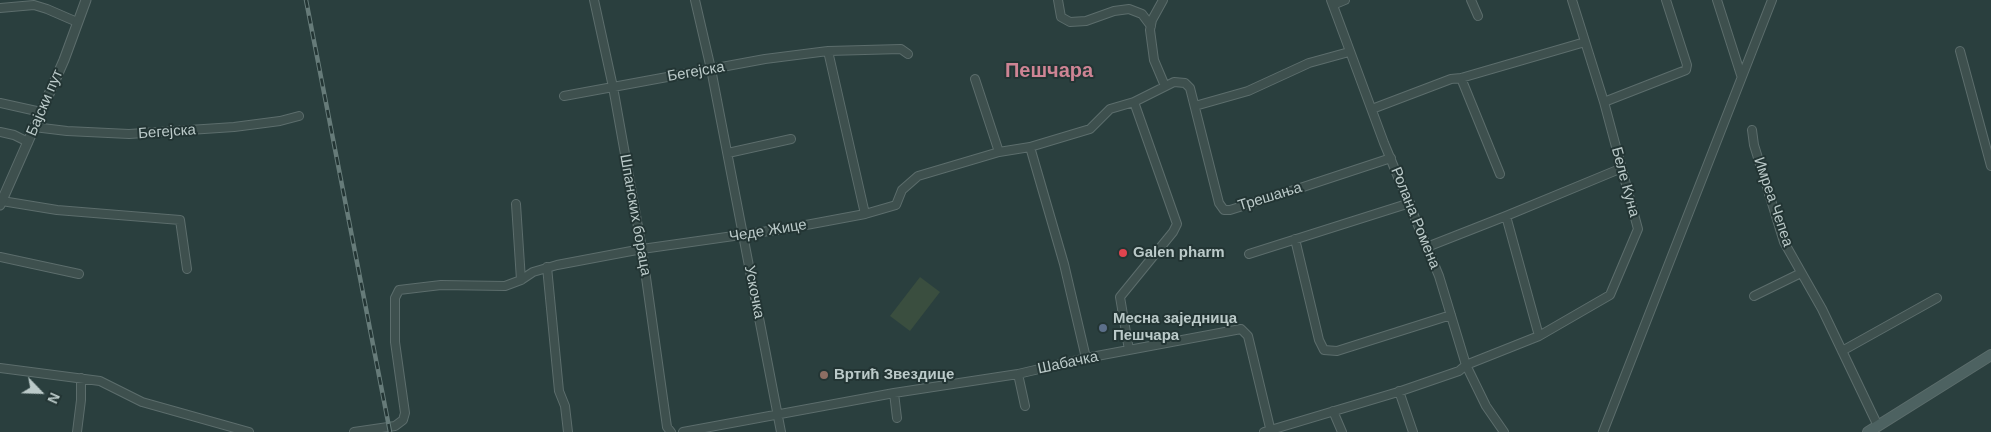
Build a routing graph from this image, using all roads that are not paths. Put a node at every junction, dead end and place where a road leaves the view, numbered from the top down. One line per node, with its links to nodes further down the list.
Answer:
1 (86, 0): 15 (street, Бајски пут)
2 (594, 0): 27 (street, Шпанских бораца)
3 (694, 0): 22 (street, Ускочка)
4 (1058, 0): 16 (street)
5 (1163, 0): 16 (street)
6 (1345, 0): 12 (street)
7 (1471, 0): 14 (street)
8 (1572, 0): 17 (street, Беле Куна)
9 (1666, 0): 30 (street)
10 (1717, 0): 23 (street)
11 (1772, 0): 23 (street)
12 (1332, 2): 20 (street, Ролана Ромена)
13 (0, 8): 15 (street)
14 (1478, 16)
15 (77, 22): 34 (street, Бајски пут)
16 (1151, 26): 26 (street)
17 (1584, 42): 24 (street); 30 (street, Беле Куна)
18 (828, 51): 21 (street, Бегејска); 22 (street, Бегејска); 51 (street)
19 (1960, 51): 45 (street)
20 (1349, 52): 32 (street); 33 (street, Ролана Ромена)
21 (908, 54)
22 (711, 69): 27 (street, Бегејска); 43 (street, Ускочка)
23 (1742, 75): 95 (street)
24 (1461, 78): 33 (street); 47 (street)
25 (975, 79): 42 (street)
26 (1165, 86): 29 (street); 32 (street)
27 (612, 87): 28 (street, Бегејска); 56 (street, Шпанских бораца)
28 (564, 96)
29 (1134, 102): 41 (street); 68 (street)
30 (1604, 102): 46 (street, Беле Куна)
31 (0, 103): 34 (street)
32 (1195, 106): 44 (street, Трешања)
33 (1372, 109): 44 (street, Ролана Ромена)
34 (41, 112): 36 (street, Бајски пут)
35 (299, 116): 36 (street, Бегејска)
36 (34, 127): 40 (street, Бајски пут)
37 (1752, 130): 61 (street, Имреа Чепеа)
38 (0, 132): 40 (street)
39 (791, 139): 43 (street)
40 (28, 142): 48 (street, Бајски пут)
41 (1030, 147): 42 (street); 71 (street)
42 (998, 152): 51 (street, Чеде Жице)
43 (728, 153): 53 (street, Ускочка)
44 (1391, 158): 49 (street, Ролана Ромена)
45 (1991, 166)
46 (1622, 168): 52 (street); 67 (street, Беле Куна)
47 (1500, 174)
48 (1, 203): 60 (street)
49 (1410, 203): 54 (street); 55 (street, Ролана Ромена)
50 (516, 204): 63 (street)
51 (865, 214): 53 (street, Чеде Жице)
52 (1506, 216): 55 (street); 67 (street)
53 (743, 235): 56 (street, Чеде Жице); 80 (street, Ускочка)
54 (1295, 239): 57 (street); 66 (street)
55 (1426, 247): 66 (street, Ролана Ромена)
56 (642, 249): 59 (street, Чеде Жице); 88 (street, Шпанских бораца)
57 (1249, 254)
58 (0, 256): 62 (street)
59 (547, 267): 63 (street, Чеде Жице); 87 (street)
60 (187, 269)
61 (1801, 273): 64 (street); 69 (street, Имреа Чепеа)
62 (79, 274)
63 (521, 280): 83 (street, Чеде Жице)
64 (1754, 296)
65 (1937, 298): 69 (street)
66 (1451, 315): 72 (street, Ролана Ромена)
67 (1540, 336): 72 (street, Беле Куна)
68 (1129, 350): 71 (street, Шабачка); 91 (street, Шабачка)
69 (1842, 351): 82 (street, Имреа Чепеа)
70 (1991, 355): 82 (main road)
71 (1086, 358): 74 (street, Шабачка)
72 (1466, 366): 76 (street, Беле Куна); 94 (street, Ролана Ромена)
73 (0, 368): 75 (street)
74 (1018, 374): 77 (street, Шабачка); 78 (street)
75 (81, 378): 84 (street); 85 (street)
76 (1399, 391): 79 (street, Беле Куна); 93 (street)
77 (894, 393): 80 (street, Шабачка); 81 (street)
78 (1025, 406)
79 (1333, 411): 91 (street, Беле Куна); 92 (street)
80 (778, 416): 89 (street, Шабачка); 90 (street, Ускочка)
81 (897, 418)
82 (1878, 426): 96 (main road)
83 (386, 429): 86 (street)
84 (77, 432)
85 (249, 432)
86 (354, 432)
87 (568, 432)
88 (670, 432)
89 (683, 432)
90 (780, 432)
91 (1269, 432)
92 (1342, 432)
93 (1413, 432)
94 (1504, 432)
95 (1603, 432)
96 (1868, 432)

